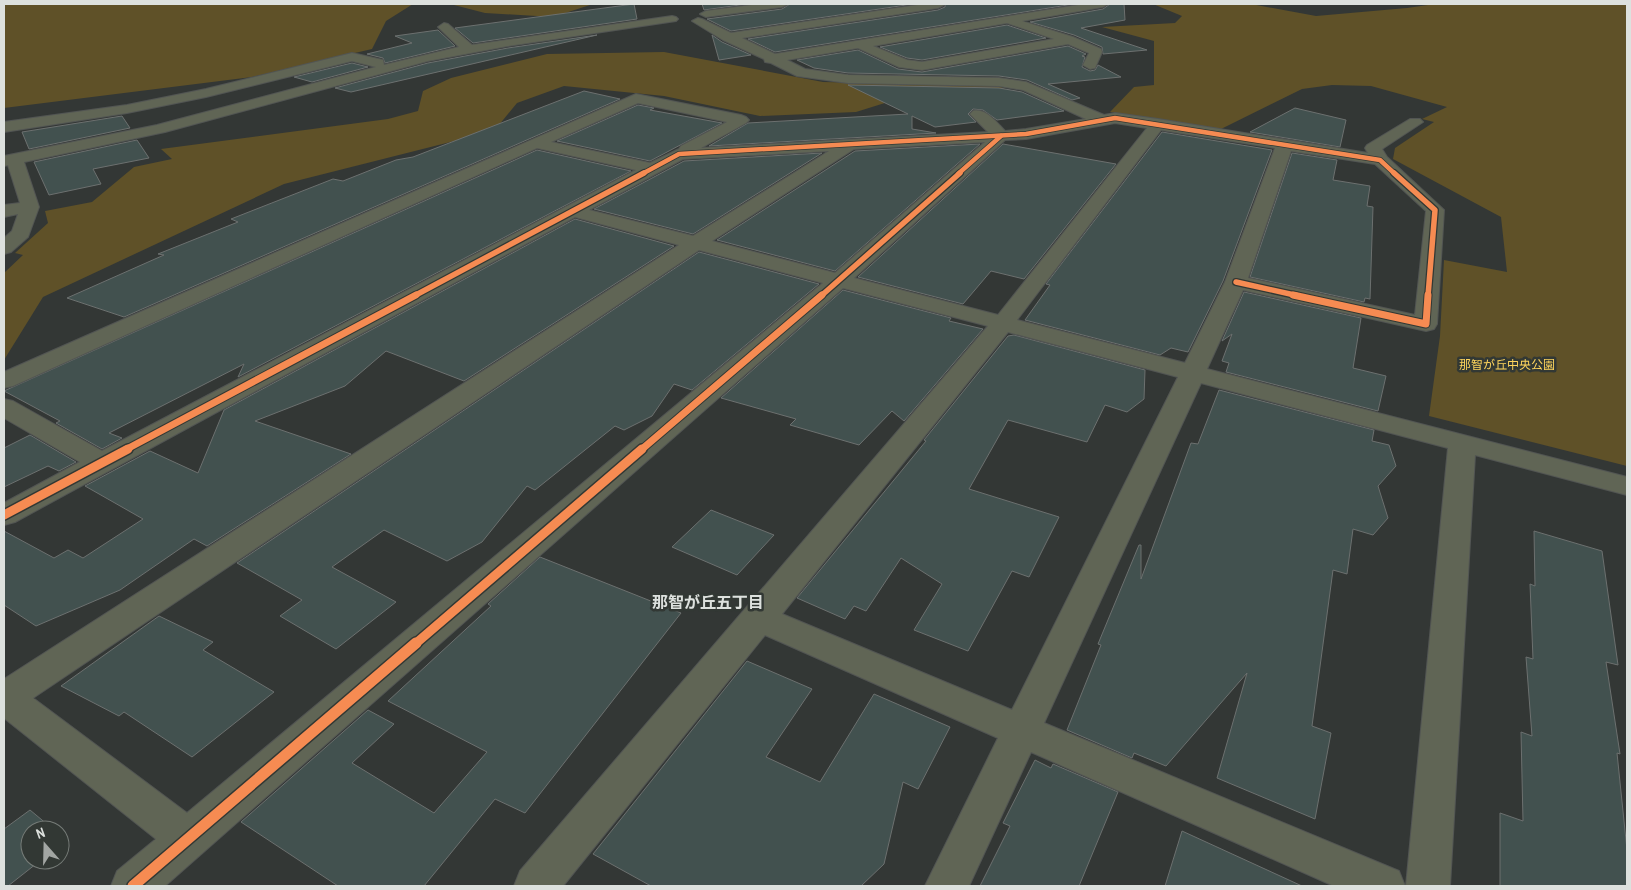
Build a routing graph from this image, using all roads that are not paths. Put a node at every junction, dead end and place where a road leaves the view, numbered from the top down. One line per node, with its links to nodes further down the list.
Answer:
1 (782, 4): 6 (street)
2 (935, 4): 9 (street)
3 (1034, 4): 5 (street)
4 (1103, 4): 5 (street)
5 (1058, 11): 7 (street)
6 (687, 17): 9 (street); 12 (street)
7 (1008, 20): 10 (street); 11 (street)
8 (444, 27): 12 (street)
9 (727, 36): 13 (street)
10 (1069, 40): 11 (street); 14 (street)
11 (859, 44): 13 (street)
12 (470, 49): 15 (street)
13 (770, 59): 17 (street)
14 (1090, 65)
15 (389, 66): 20 (street); 26 (street)
16 (978, 114): 21 (street)
17 (1102, 120): 19 (street); 21 (street)
18 (1414, 122): 27 (street)
19 (1158, 124): 24 (street); 36 (street)
20 (4, 127)
21 (1001, 136): 23 (street); 34 (street)
22 (534, 143): 25 (street); 28 (street); 38 (street)
23 (850, 144): 25 (street); 32 (street)
24 (1284, 146): 27 (street); 35 (street)
25 (679, 154): 28 (street)
26 (9, 160): 29 (street)
27 (1380, 160): 35 (street)
28 (651, 168): 31 (street)
29 (30, 207): 30 (street); 33 (street)
30 (4, 211)
31 (573, 211): 32 (street); 41 (street)
32 (696, 243): 34 (street); 45 (street)
33 (4, 248)
34 (839, 280): 36 (street); 47 (street)
35 (1236, 282): 37 (street)
36 (1003, 323): 37 (street); 44 (street)
37 (1191, 373): 40 (street); 46 (street)
38 (4, 381)
39 (4, 407): 41 (street)
40 (1462, 443): 42 (street); 52 (street)
41 (102, 463): 43 (street)
42 (1627, 486)
43 (4, 515)
44 (758, 618): 46 (street); 49 (street)
45 (4, 698): 47 (street)
46 (1021, 731): 50 (street); 51 (street)
47 (188, 838): 48 (street)
48 (132, 886)
49 (536, 886)
50 (947, 886)
51 (1383, 886)
52 (1428, 886)

